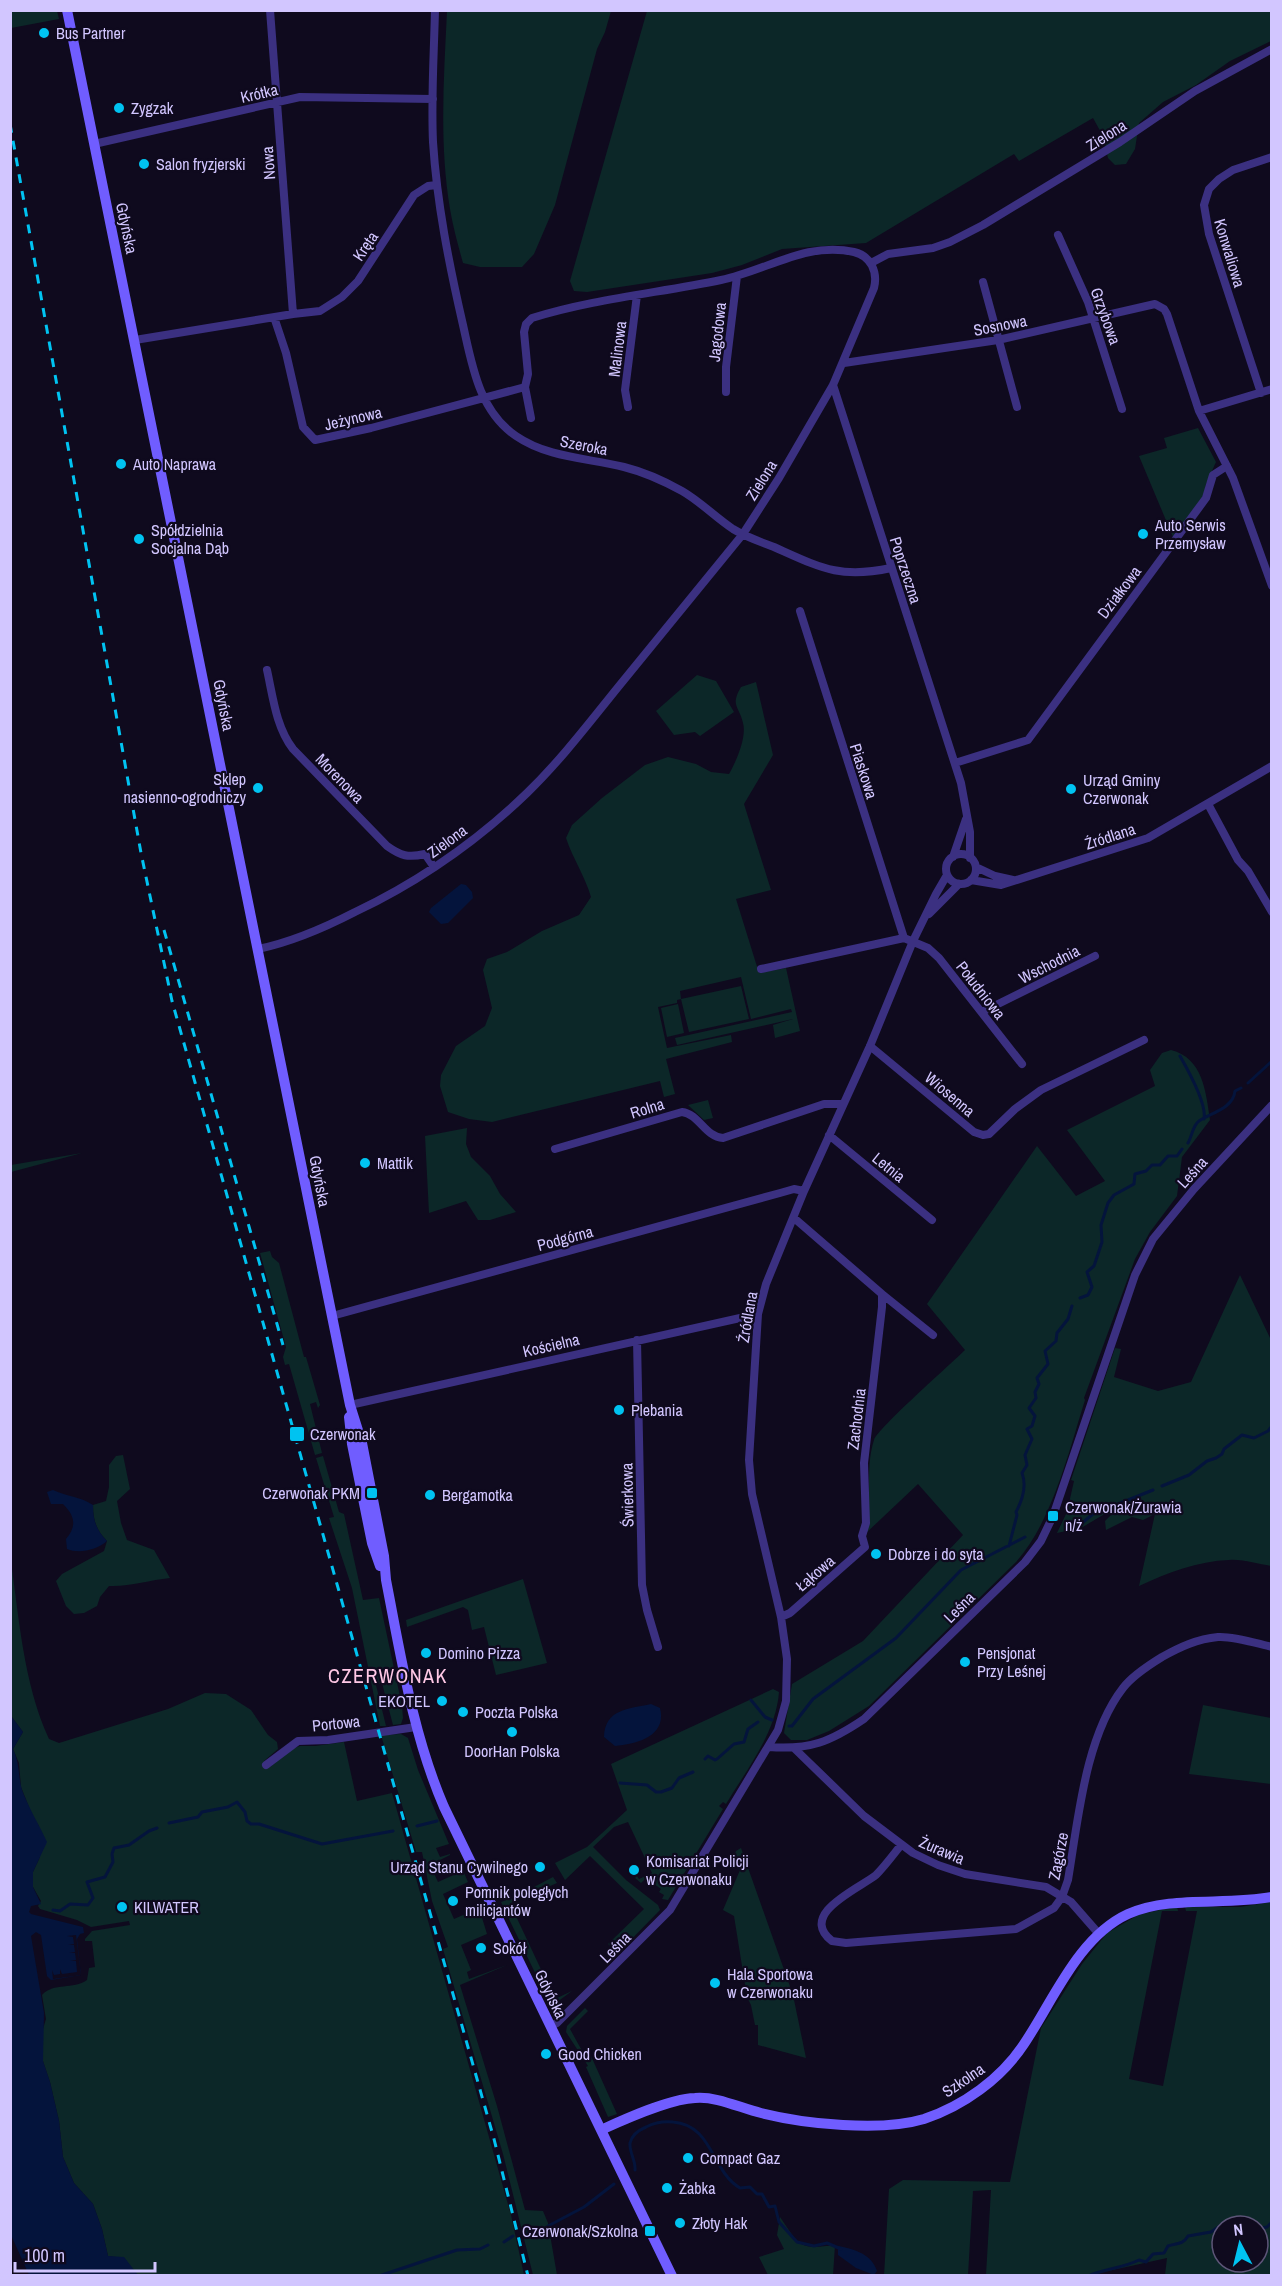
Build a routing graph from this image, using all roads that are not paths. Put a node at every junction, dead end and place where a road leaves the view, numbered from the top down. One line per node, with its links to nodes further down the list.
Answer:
1 (67, 10): 7 (main road, Gdyńska)
2 (270, 10): 6 (street, Nowa)
3 (435, 10): 5 (street)
4 (1272, 49): 11 (street, Zielona)
5 (433, 99): 6 (street, Krótka); 9 (street)
6 (277, 102): 7 (street, Krótka); 15 (street, Nowa)
7 (94, 144): 18 (main road, Gdyńska)
8 (1272, 157): 25 (street, Konwaliowa)
9 (436, 185): 15 (street, Kręta); 26 (street, Szeroka)
10 (1058, 235): 17 (street, Grzybowa)
11 (871, 263): 12 (street); 20 (street, Zielona)
12 (737, 276): 14 (street); 24 (street, Jagodowa)
13 (983, 282): 19 (street)
14 (637, 295): 22 (street); 27 (street, Malinowa)
15 (293, 314): 16 (street, Kręta)
16 (274, 317): 18 (street, Kręta); 26 (street, Jeżynowa)
17 (1093, 318): 19 (street, Sosnowa); 29 (street, Grzybowa); 30 (street, Sosnowa)
18 (135, 340): 54 (main road, Gdyńska)
19 (998, 340): 20 (street, Sosnowa); 28 (street)
20 (844, 363): 21 (street, Zielona)
21 (833, 386): 33 (street, Zielona); 34 (street, Poprzeczna)
22 (525, 387): 26 (street, Jeżynowa); 31 (street)
23 (1272, 389): 25 (street)
24 (726, 392)
25 (1262, 393): 30 (street)
26 (484, 399): 33 (street, Szeroka)
27 (628, 407)
28 (1017, 407)
29 (1122, 409)
30 (1199, 411): 32 (street)
31 (531, 418)
32 (1227, 466): 35 (street); 38 (street, Działkowa)
33 (743, 534): 34 (street, Szeroka); 44 (street, Zielona)
34 (891, 567): 38 (street, Poprzeczna)
35 (1272, 586)
36 (800, 611): 52 (street, Piaskowa)
37 (267, 670): 44 (street, Morenowa)
38 (955, 763): 41 (street)
39 (1272, 766): 40 (street, Źródlana)
40 (1208, 804): 48 (street, Źródlana); 50 (street)
41 (966, 819): 42 (street); 43 (street)
42 (953, 857): 43 (street); 46 (street)
43 (970, 858): 45 (street)
44 (434, 867): 54 (street, Zielona)
45 (976, 867): 47 (street); 48 (street)
46 (948, 875): 49 (street); 51 (street, Źródlana)
47 (972, 880): 48 (street, Źródlana); 49 (street)
48 (1013, 880)
49 (959, 884): 51 (street, Źródlana)
50 (1272, 912)
51 (926, 916): 53 (street, Źródlana)
52 (904, 938): 53 (street); 56 (street)
53 (914, 941): 57 (street, Południowa); 59 (street, Źródlana)
54 (258, 949): 70 (main road, Gdyńska)
55 (1095, 956): 57 (street, Wschodnia)
56 (761, 969)
57 (982, 1012): 60 (street, Południowa)
58 (1144, 1040): 59 (street, Wiosenna)
59 (870, 1046): 61 (street, Źródlana)
60 (1022, 1064)
61 (843, 1104): 63 (street, Źródlana); 64 (street, Rolna)
62 (1272, 1105): 80 (street, Leśna)
63 (829, 1135): 65 (street, Źródlana); 67 (street, Letnia)
64 (555, 1149)
65 (804, 1191): 66 (street, Źródlana); 70 (street, Podgórna)
66 (794, 1218): 68 (street); 69 (street, Źródlana)
67 (932, 1220)
68 (882, 1294): 71 (street); 74 (street, Zachodnia)
69 (758, 1314): 72 (street, Kościelna); 75 (street, Źródlana)
70 (332, 1316): 73 (main road, Gdyńska)
71 (933, 1335)
72 (636, 1340): 73 (street, Kościelna); 76 (street, Świerkowa)
73 (350, 1405): 78 (main road, Gdyńska)
74 (865, 1546): 75 (street, Łąkowa)
75 (781, 1617): 79 (street, Źródlana)
76 (658, 1647)
77 (1272, 1647): 83 (street, Zagórze)
78 (416, 1727): 81 (street, Portowa); 86 (main road, Gdyńska)
79 (769, 1747): 80 (street, Leśna); 86 (street, Leśna)
80 (795, 1749): 82 (street, Żurawia)
81 (266, 1765)
82 (901, 1845): 83 (street, Żurawia); 83 (street, Zagórze)
83 (1062, 1897): 85 (street, Żurawia)
84 (1272, 1898): 85 (main road, Szkolna)
85 (1099, 1934): 87 (main road, Szkolna)
86 (550, 2026): 87 (main road, Gdyńska)
87 (601, 2130): 88 (main road, Gdyńska)
88 (672, 2276)

